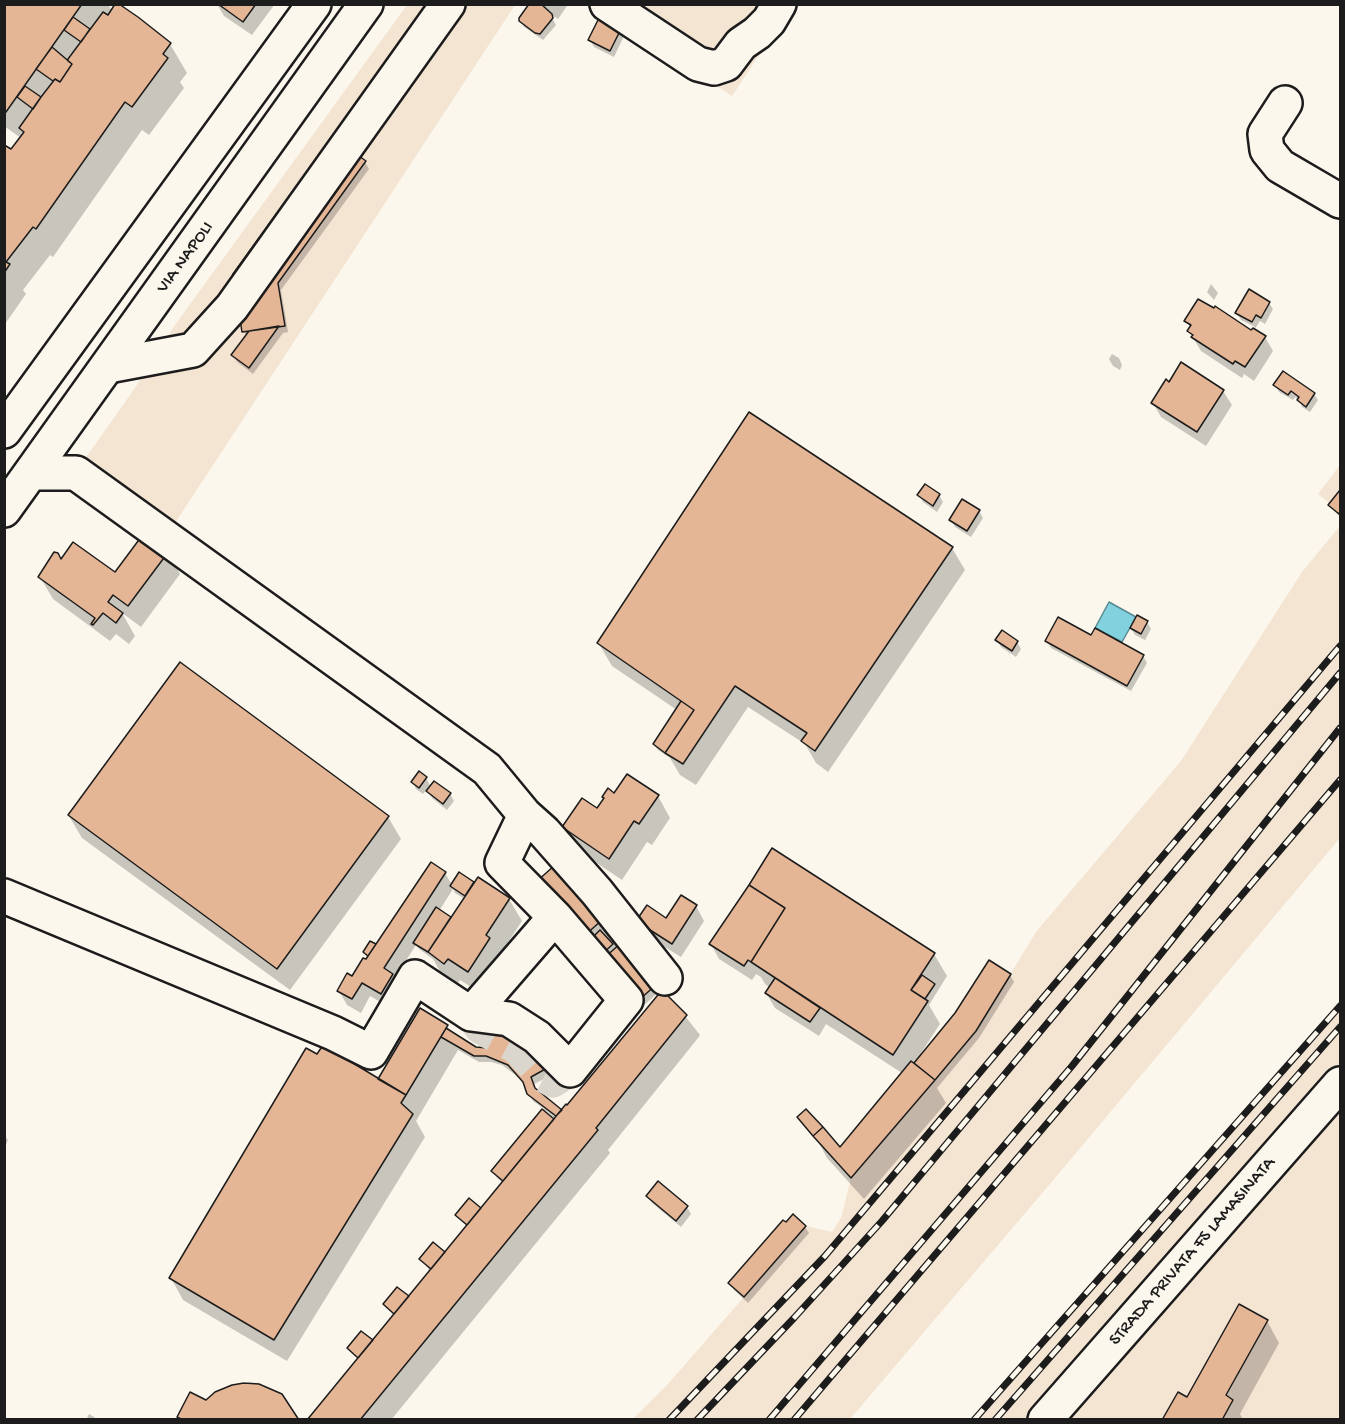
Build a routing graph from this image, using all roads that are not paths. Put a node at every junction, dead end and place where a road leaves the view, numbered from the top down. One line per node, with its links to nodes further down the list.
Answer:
1 (314, 4): 11 (main road)
2 (366, 4): 10 (main road, VIA NAPOLI)
3 (448, 4): 10 (main road)
4 (607, 4): 7 (main road)
5 (754, 4): 7 (main road)
6 (779, 4): 7 (main road)
7 (741, 44)
8 (1285, 103): 9 (main road)
9 (1341, 201)
10 (108, 366): 12 (main road, VIA NAPOLI)
11 (4, 431)
12 (32, 473): 13 (main road, VIA NAPOLI); 14 (main road)
13 (5, 509)
14 (525, 814): 16 (main road); 17 (main road)
15 (5, 898): 18 (main road)
16 (555, 917): 18 (main road); 18 (main road)
17 (665, 978)
18 (471, 1014)
19 (1341, 1084): 20 (main road, STRADA PRIVATA FS LAMASINATA)
20 (1045, 1419)

